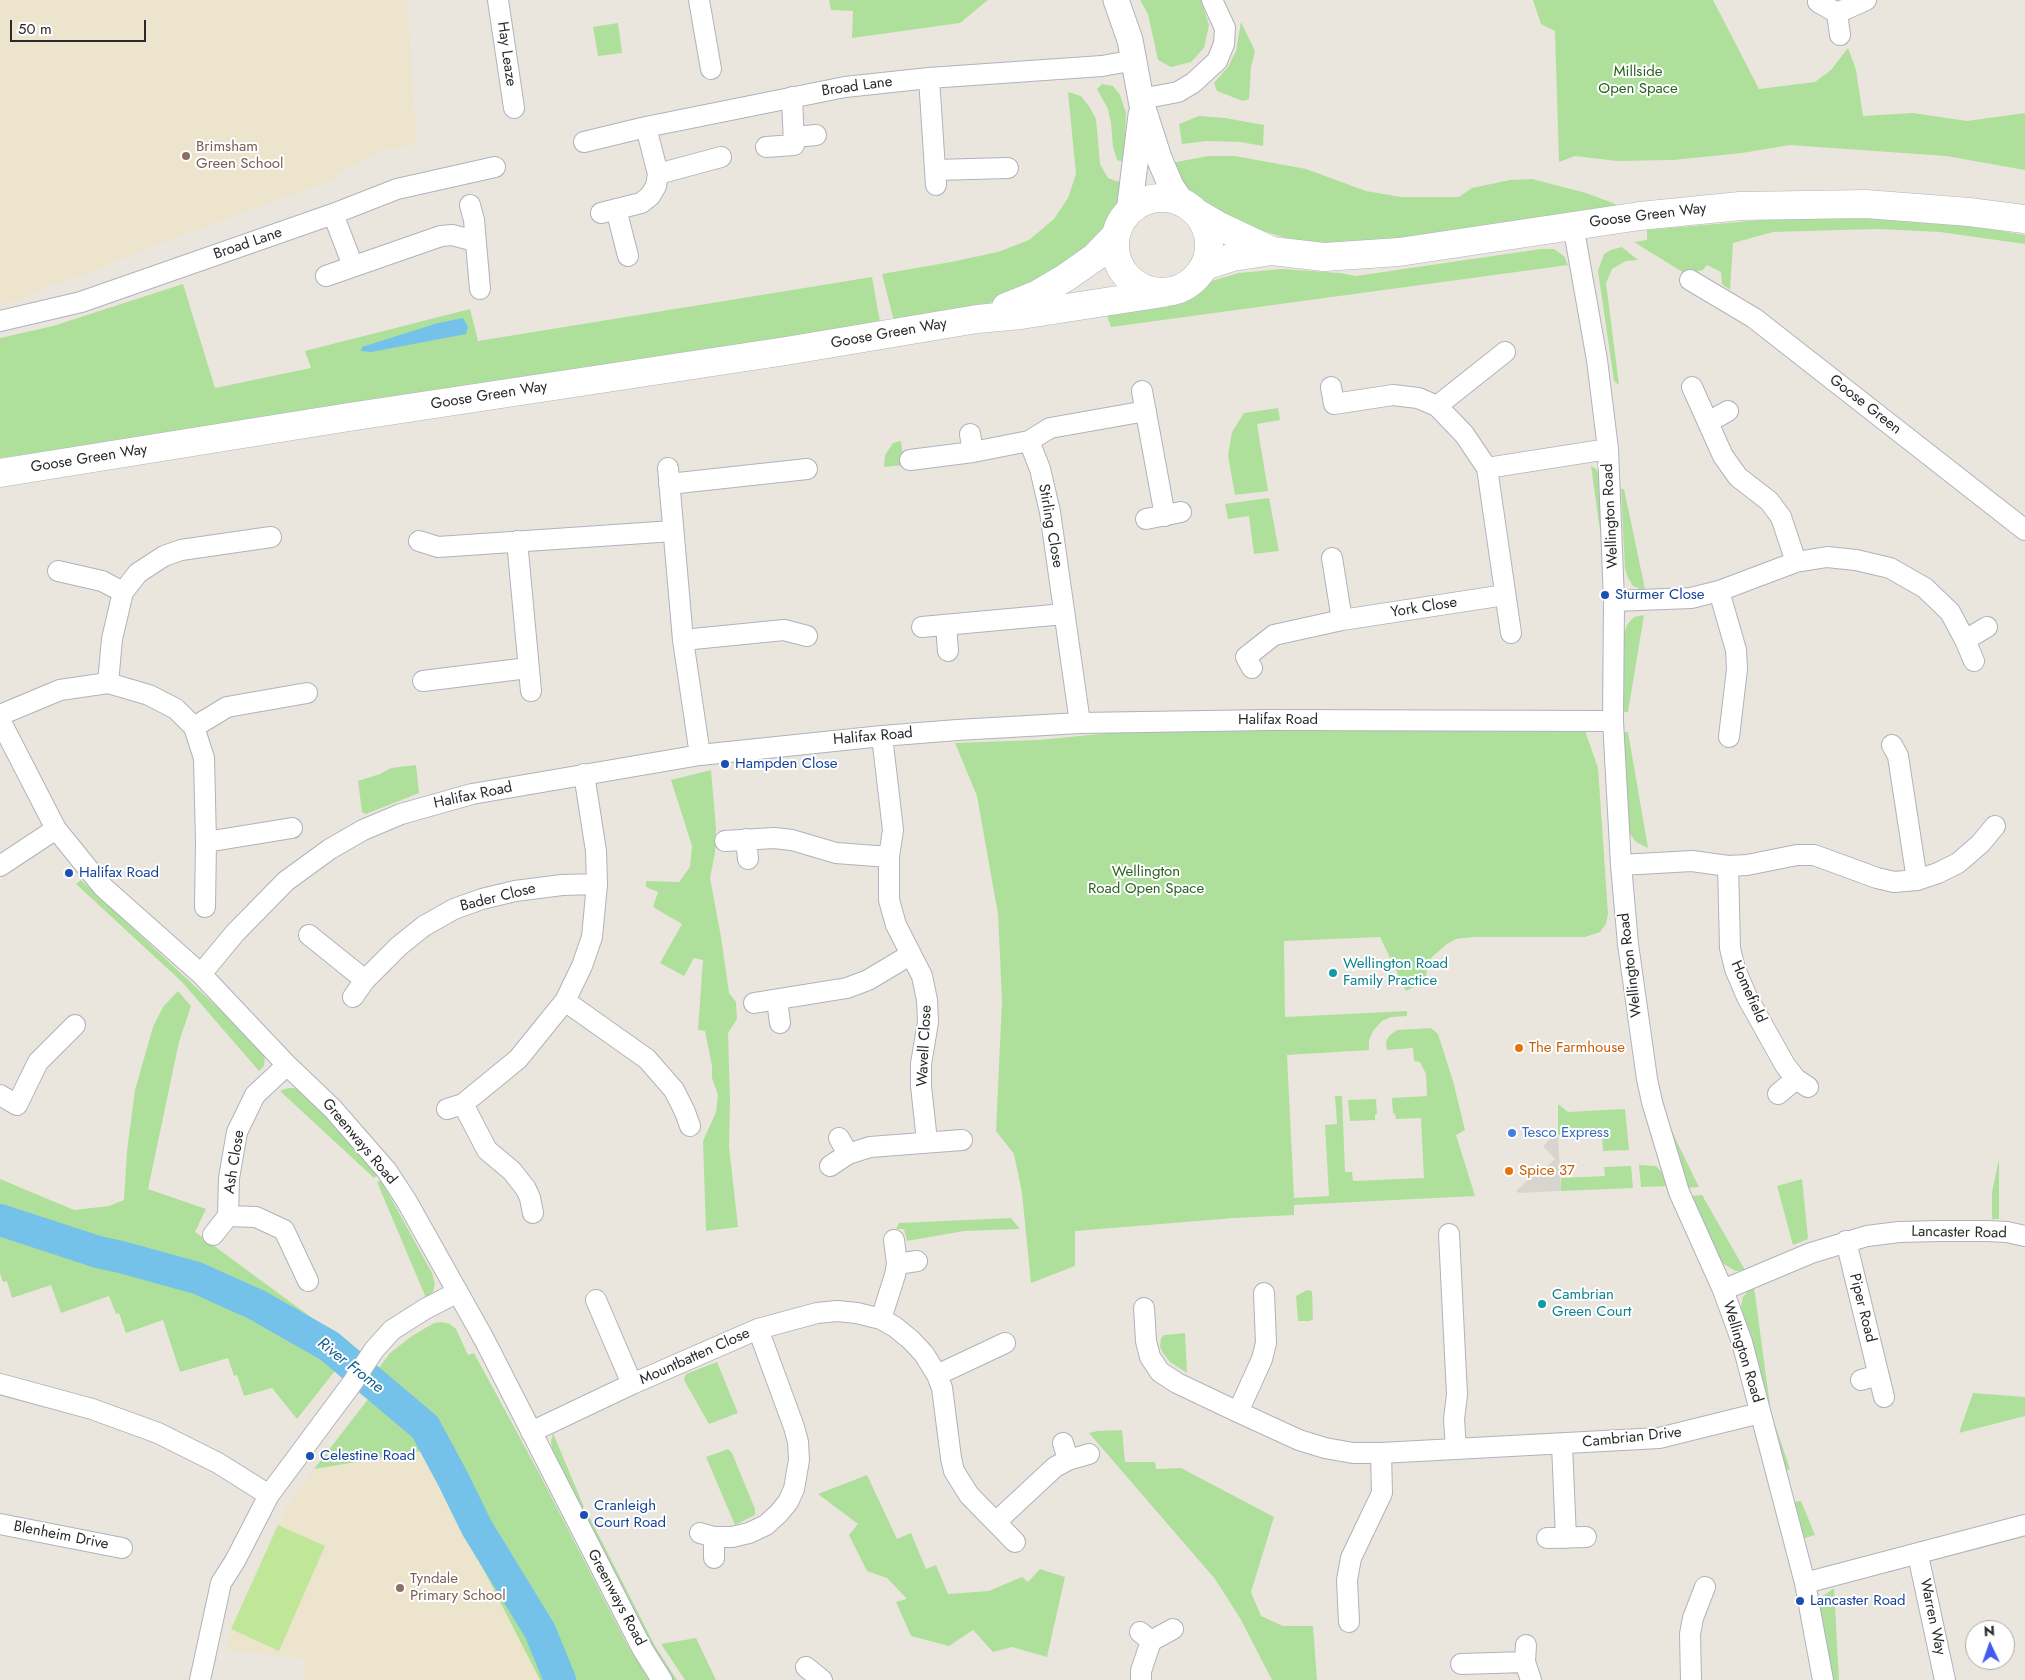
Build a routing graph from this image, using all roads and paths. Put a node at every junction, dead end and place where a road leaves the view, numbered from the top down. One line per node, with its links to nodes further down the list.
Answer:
1 (498, 0): 14 (street, Hay Leaze)
2 (699, 0): 10 (street)
3 (1116, 0): 9 (street)
4 (1212, 0): 13 (street)
5 (1866, 0): 7 (street)
6 (1818, 2): 7 (street)
7 (1837, 13): 8 (street)
8 (1840, 35)
9 (1135, 60): 11 (street, Broad Lane); 13 (street)
10 (711, 69)
11 (929, 78): 12 (street, Broad Lane); 22 (street)
12 (792, 97): 15 (street, Broad Lane); 17 (street)
13 (1142, 102): 25 (street); 28 (street)
14 (514, 108)
15 (646, 127): 18 (street, Broad Lane); 23 (street)
16 (816, 135): 17 (street)
17 (794, 137): 19 (street)
18 (584, 142)
19 (766, 147)
20 (721, 157): 23 (street)
21 (495, 167): 26 (street, Broad Lane)
22 (1008, 168)
23 (658, 174): 32 (street)
24 (470, 205): 30 (street)
25 (1189, 207): 28 (main road); 31 (main road, Goose Green Way); 34 (main road)
26 (334, 214): 33 (street); 40 (street, Broad Lane)
27 (2025, 220): 29 (main road, Goose Green Way)
28 (1122, 223): 38 (main road); 39 (main road, Goose Green Way)
29 (1573, 225): 31 (main road, Goose Green Way); 50 (street, Wellington Road)
30 (475, 241): 33 (street); 37 (street)
31 (1272, 251): 34 (main road, Goose Green Way)
32 (628, 256)
33 (353, 266): 35 (street)
34 (1205, 266): 38 (main road)
35 (326, 276)
36 (1699, 281): 56 (street, Goose Green)
37 (480, 289)
38 (1163, 293): 39 (main road, Goose Green Way)
39 (978, 319): 54 (main road, Goose Green Way)
40 (0, 321)
41 (1505, 352): 45 (street)
42 (1331, 387): 45 (street)
43 (1692, 387): 48 (street)
44 (1142, 391): 46 (street)
45 (1436, 406): 52 (street)
46 (1146, 411): 49 (street); 55 (street)
47 (1728, 411): 48 (street)
48 (1708, 422): 62 (street)
49 (1029, 441): 51 (street); 68 (street, Stirling Close)
50 (1608, 449): 52 (street); 67 (street, Wellington Road)
51 (910, 460)
52 (1487, 468): 66 (street)
53 (807, 469): 57 (street)
54 (0, 473)
55 (1164, 516)
56 (2025, 530)
57 (674, 532): 60 (street); 75 (street)
58 (271, 537): 65 (street)
59 (418, 541): 60 (street)
60 (517, 542): 79 (street)
61 (1332, 558): 69 (street)
62 (1796, 562): 64 (street); 76 (street)
63 (58, 571): 65 (street)
64 (1719, 591): 67 (street); 91 (street)
65 (123, 592): 82 (street)
66 (1505, 595): 69 (street, York Close); 73 (street)
67 (1614, 600): 87 (street, Wellington Road)
68 (1064, 614): 70 (street); 88 (street, Stirling Close)
69 (1342, 620): 80 (street, York Close)
70 (946, 625): 71 (street); 77 (street)
71 (922, 627)
72 (1987, 627): 76 (street)
73 (1511, 633)
74 (807, 636): 75 (street)
75 (683, 640): 93 (street)
76 (1965, 640): 78 (street)
77 (948, 651)
78 (1974, 660)
79 (528, 668): 81 (street); 83 (street)
80 (1252, 668)
81 (423, 681)
82 (108, 683): 85 (street); 89 (street)
83 (531, 691)
84 (307, 693): 89 (street)
85 (0, 716)
86 (0, 720): 97 (street, Greenways Road)
87 (1613, 721): 88 (street, Halifax Road); 101 (street, Wellington Road)
88 (1080, 724): 90 (street, Halifax Road)
89 (194, 727): 99 (street)
90 (882, 736): 93 (street, Halifax Road); 100 (street, Wavell Close)
91 (1729, 737)
92 (1892, 746): 104 (street)
93 (700, 755): 94 (street, Halifax Road)
94 (584, 774): 105 (street); 109 (street, Halifax Road)
95 (1995, 826): 104 (street)
96 (292, 828): 99 (street)
97 (56, 829): 102 (street); 109 (street, Greenways Road)
98 (725, 841): 100 (street)
99 (206, 842): 106 (street)
100 (889, 857): 108 (street, Wavell Close)
101 (1620, 865): 103 (street); 132 (street, Wellington Road)
102 (0, 866)
103 (1728, 866): 104 (street); 116 (street, Homefield)
104 (1917, 880)
105 (597, 884): 107 (street, Bader Close); 111 (street)
106 (205, 907)
107 (321, 940)
108 (910, 955): 110 (street); 120 (street, Wavell Close)
109 (201, 974): 115 (street, Greenways Road)
110 (777, 1000): 112 (street); 113 (street)
111 (565, 1001): 118 (street); 122 (street)
112 (754, 1003)
113 (780, 1023)
114 (75, 1026): 117 (street)
115 (287, 1065): 123 (street, Ash Close); 133 (street, Greenways Road)
116 (1778, 1094)
117 (0, 1096)
118 (690, 1126)
119 (962, 1140): 120 (street)
120 (927, 1141): 121 (street)
121 (830, 1166)
122 (532, 1213)
123 (228, 1216): 125 (street, Ash Close); 131 (street, Ash Close)
124 (1449, 1234): 148 (street)
125 (213, 1235)
126 (2025, 1236): 128 (street, Lancaster Road)
127 (894, 1240): 130 (street)
128 (1846, 1241): 132 (street, Lancaster Road); 143 (street, Piper Road)
129 (917, 1261): 130 (street)
130 (897, 1264): 137 (street)
131 (308, 1281)
132 (1723, 1290): 145 (street, Wellington Road)
133 (458, 1292): 146 (street, Greenways Road); 151 (street)
134 (1264, 1293): 144 (street)
135 (596, 1300): 142 (street, Mountbatten Close)
136 (1144, 1308): 144 (street, Cambrian Drive)
137 (881, 1319): 138 (street, Mountbatten Close); 140 (street, Mountbatten Close)
138 (758, 1329): 142 (street, Mountbatten Close); 159 (street, Mountbatten Close)
139 (1005, 1342): 140 (street)
140 (937, 1375): 152 (street, Mountbatten Close)
141 (0, 1384): 151 (street)
142 (632, 1384): 146 (street, Mountbatten Close)
143 (1884, 1397)
144 (1238, 1412): 149 (street, Cambrian Drive)
145 (1760, 1412): 147 (street, Cambrian Drive); 160 (street, Wellington Road)
146 (531, 1432): 168 (street, Greenways Road)
147 (1562, 1445): 148 (street, Cambrian Drive); 155 (street, Cambrian Drive)
148 (1456, 1450): 149 (street, Cambrian Drive)
149 (1381, 1453): 162 (street)
150 (1089, 1454): 152 (street)
151 (269, 1495): 167 (street)
152 (997, 1521): 156 (street, Mountbatten Close)
153 (0, 1524): 157 (street, Blenheim Drive)
154 (2025, 1525): 158 (street)
155 (1567, 1538)
156 (1015, 1542)
157 (122, 1548)
158 (1918, 1555): 160 (street); 173 (street, Warren Way)
159 (714, 1558)
160 (1805, 1583): 172 (street, Wellington Road)
161 (1696, 1595): 171 (street)
162 (1349, 1622)
163 (1173, 1629): 170 (street)
164 (1527, 1662): 165 (street)
165 (1461, 1664)
166 (806, 1667): 169 (street)
167 (200, 1680)
168 (662, 1680)
169 (822, 1680)
170 (1141, 1680)
171 (1692, 1680)
172 (1823, 1680)
173 (1945, 1680)

